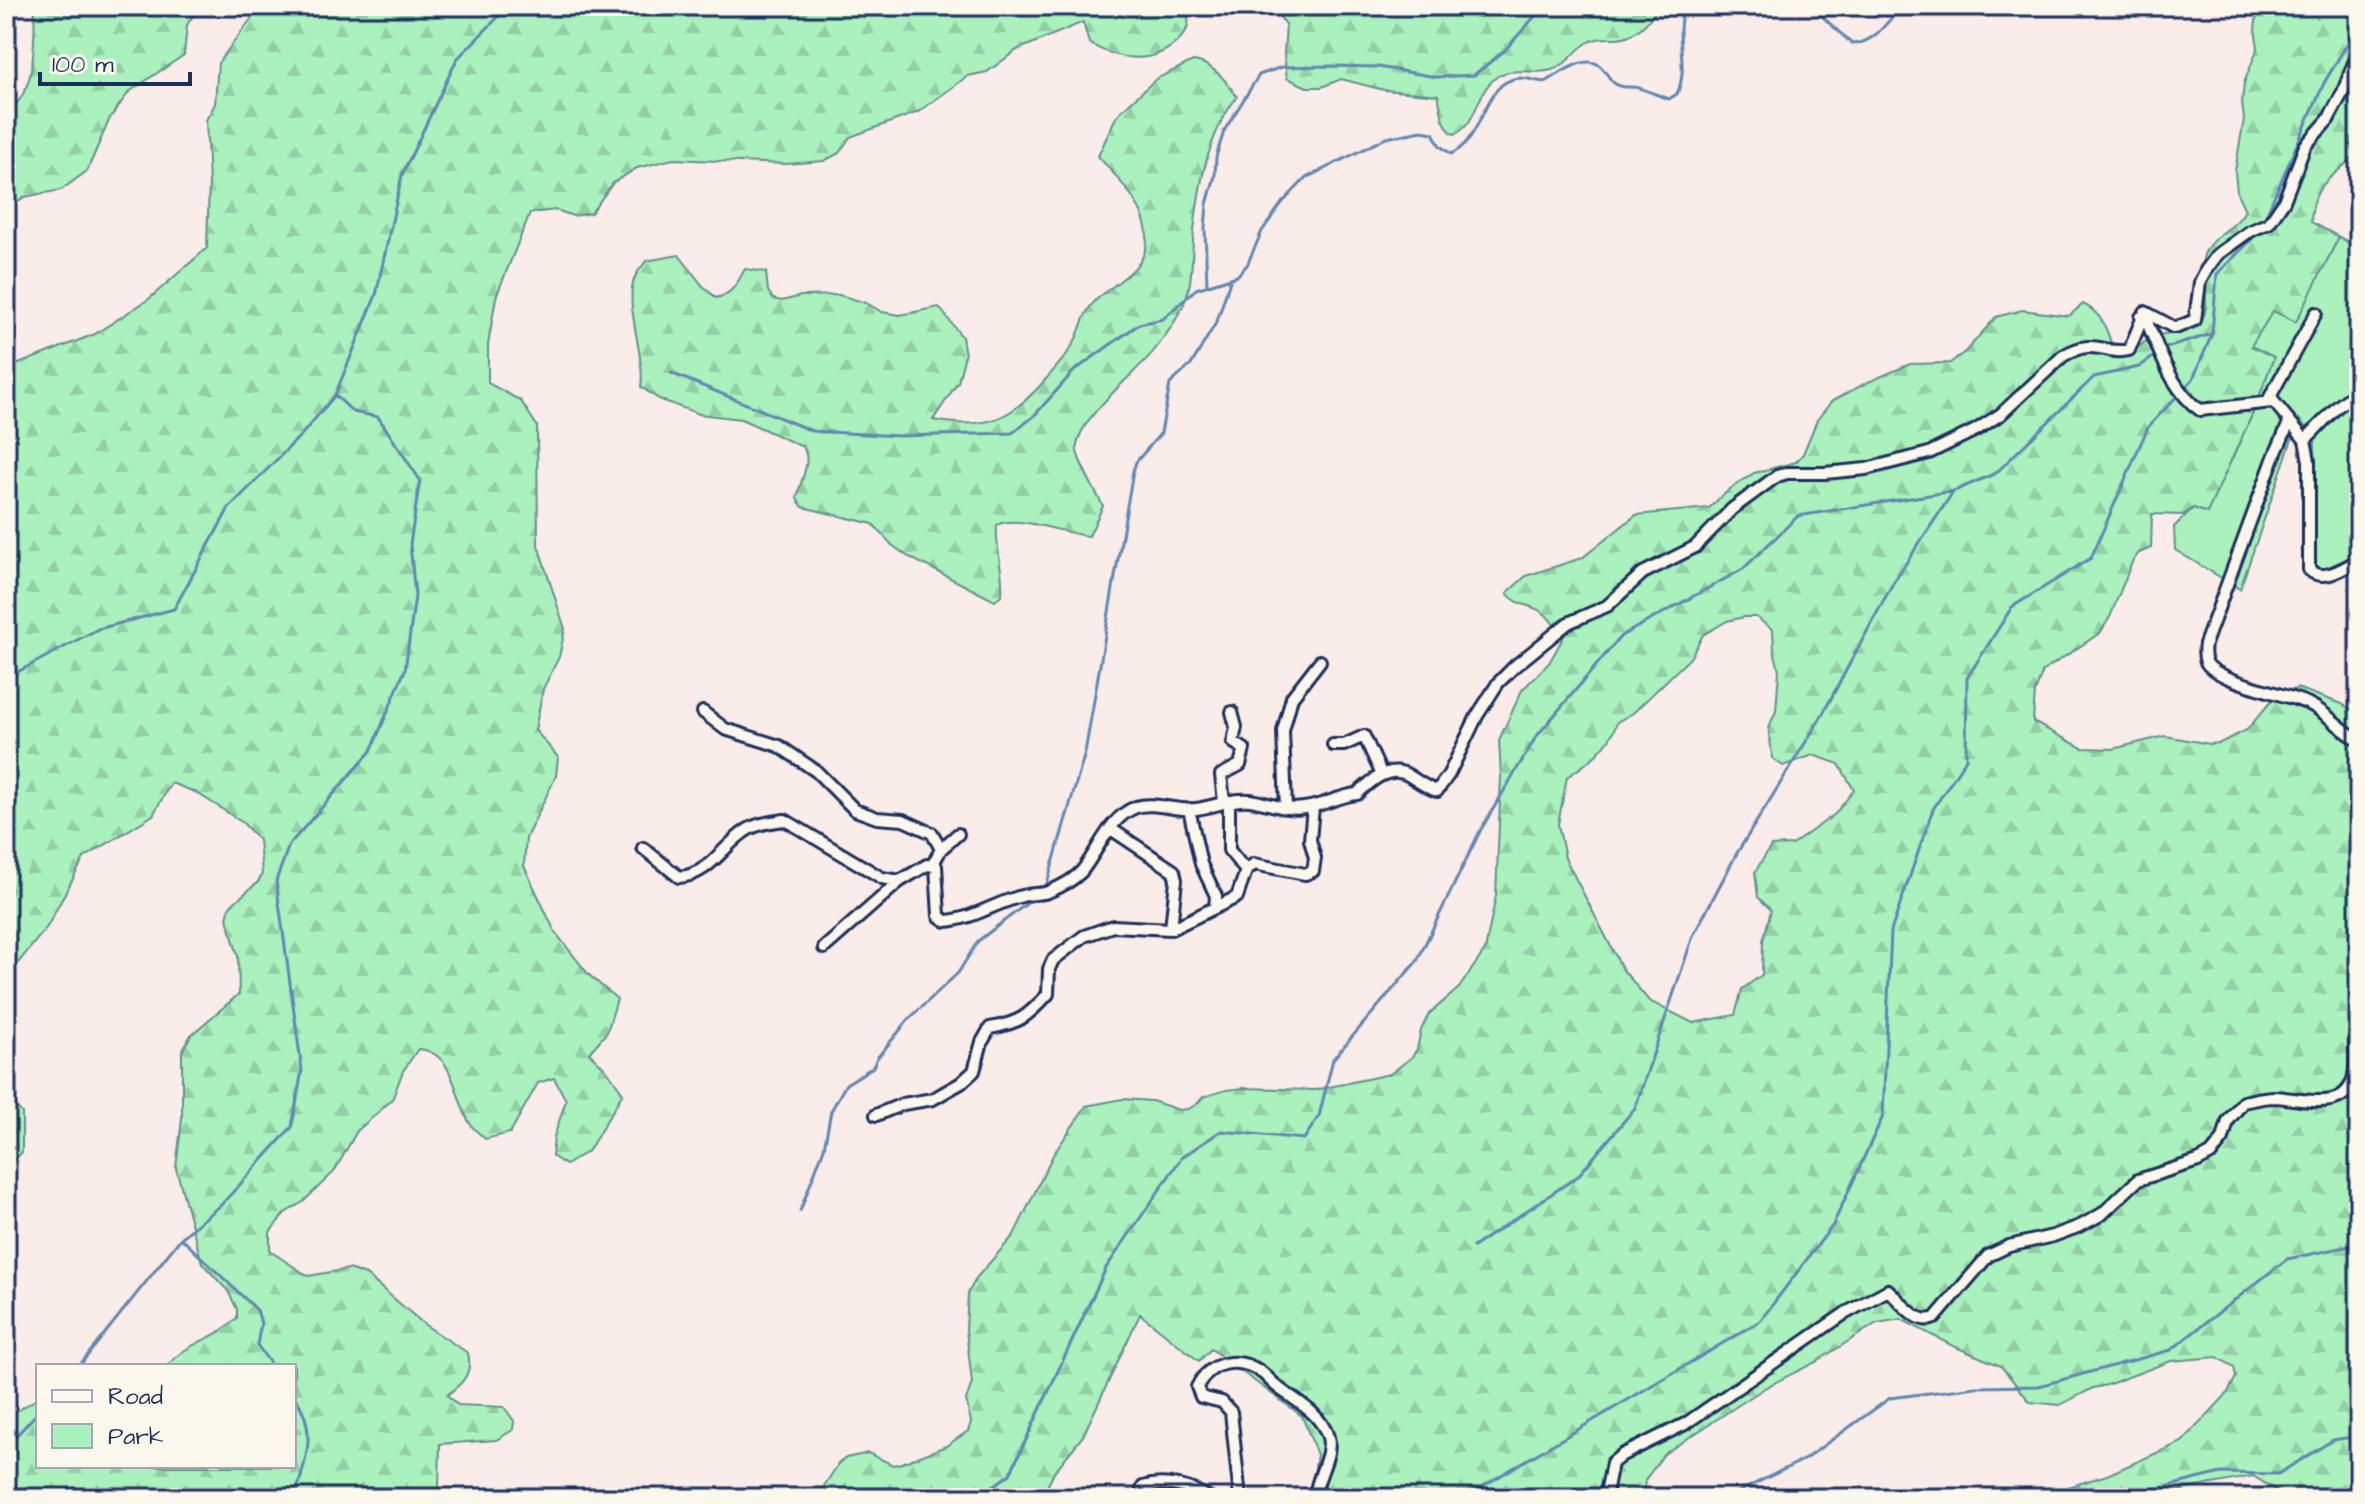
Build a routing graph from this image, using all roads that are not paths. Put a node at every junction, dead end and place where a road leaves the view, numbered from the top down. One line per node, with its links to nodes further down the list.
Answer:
1 (2359, 59): 3 (street)
2 (2316, 313): 5 (street)
3 (2141, 317): 5 (street); 14 (street)
4 (2359, 390): 7 (street)
5 (2272, 402): 6 (street)
6 (2289, 423): 7 (street); 12 (street)
7 (2305, 440): 8 (street)
8 (2359, 560)
9 (1320, 661): 17 (street)
10 (703, 712): 22 (street)
11 (1232, 712): 15 (street)
12 (2359, 740)
13 (1333, 745): 14 (street)
14 (1382, 775): 16 (street)
15 (1226, 802): 17 (street); 18 (street); 24 (street)
16 (1313, 807): 17 (street); 24 (street)
17 (1286, 808)
18 (1189, 809): 19 (street); 26 (street)
19 (1111, 829): 23 (street); 27 (street)
20 (958, 834): 22 (street)
21 (643, 848): 25 (street)
22 (941, 849): 23 (street)
23 (933, 864): 25 (street)
24 (1246, 871): 26 (street)
25 (900, 881): 28 (street)
26 (1215, 907): 27 (street)
27 (1171, 929): 30 (street)
28 (824, 948)
29 (2359, 1020): 35 (street)
30 (876, 1115)
31 (1140, 1498): 32 (street)
32 (1209, 1498)
33 (1240, 1498): 34 (street)
34 (1315, 1498)
35 (1605, 1498)

